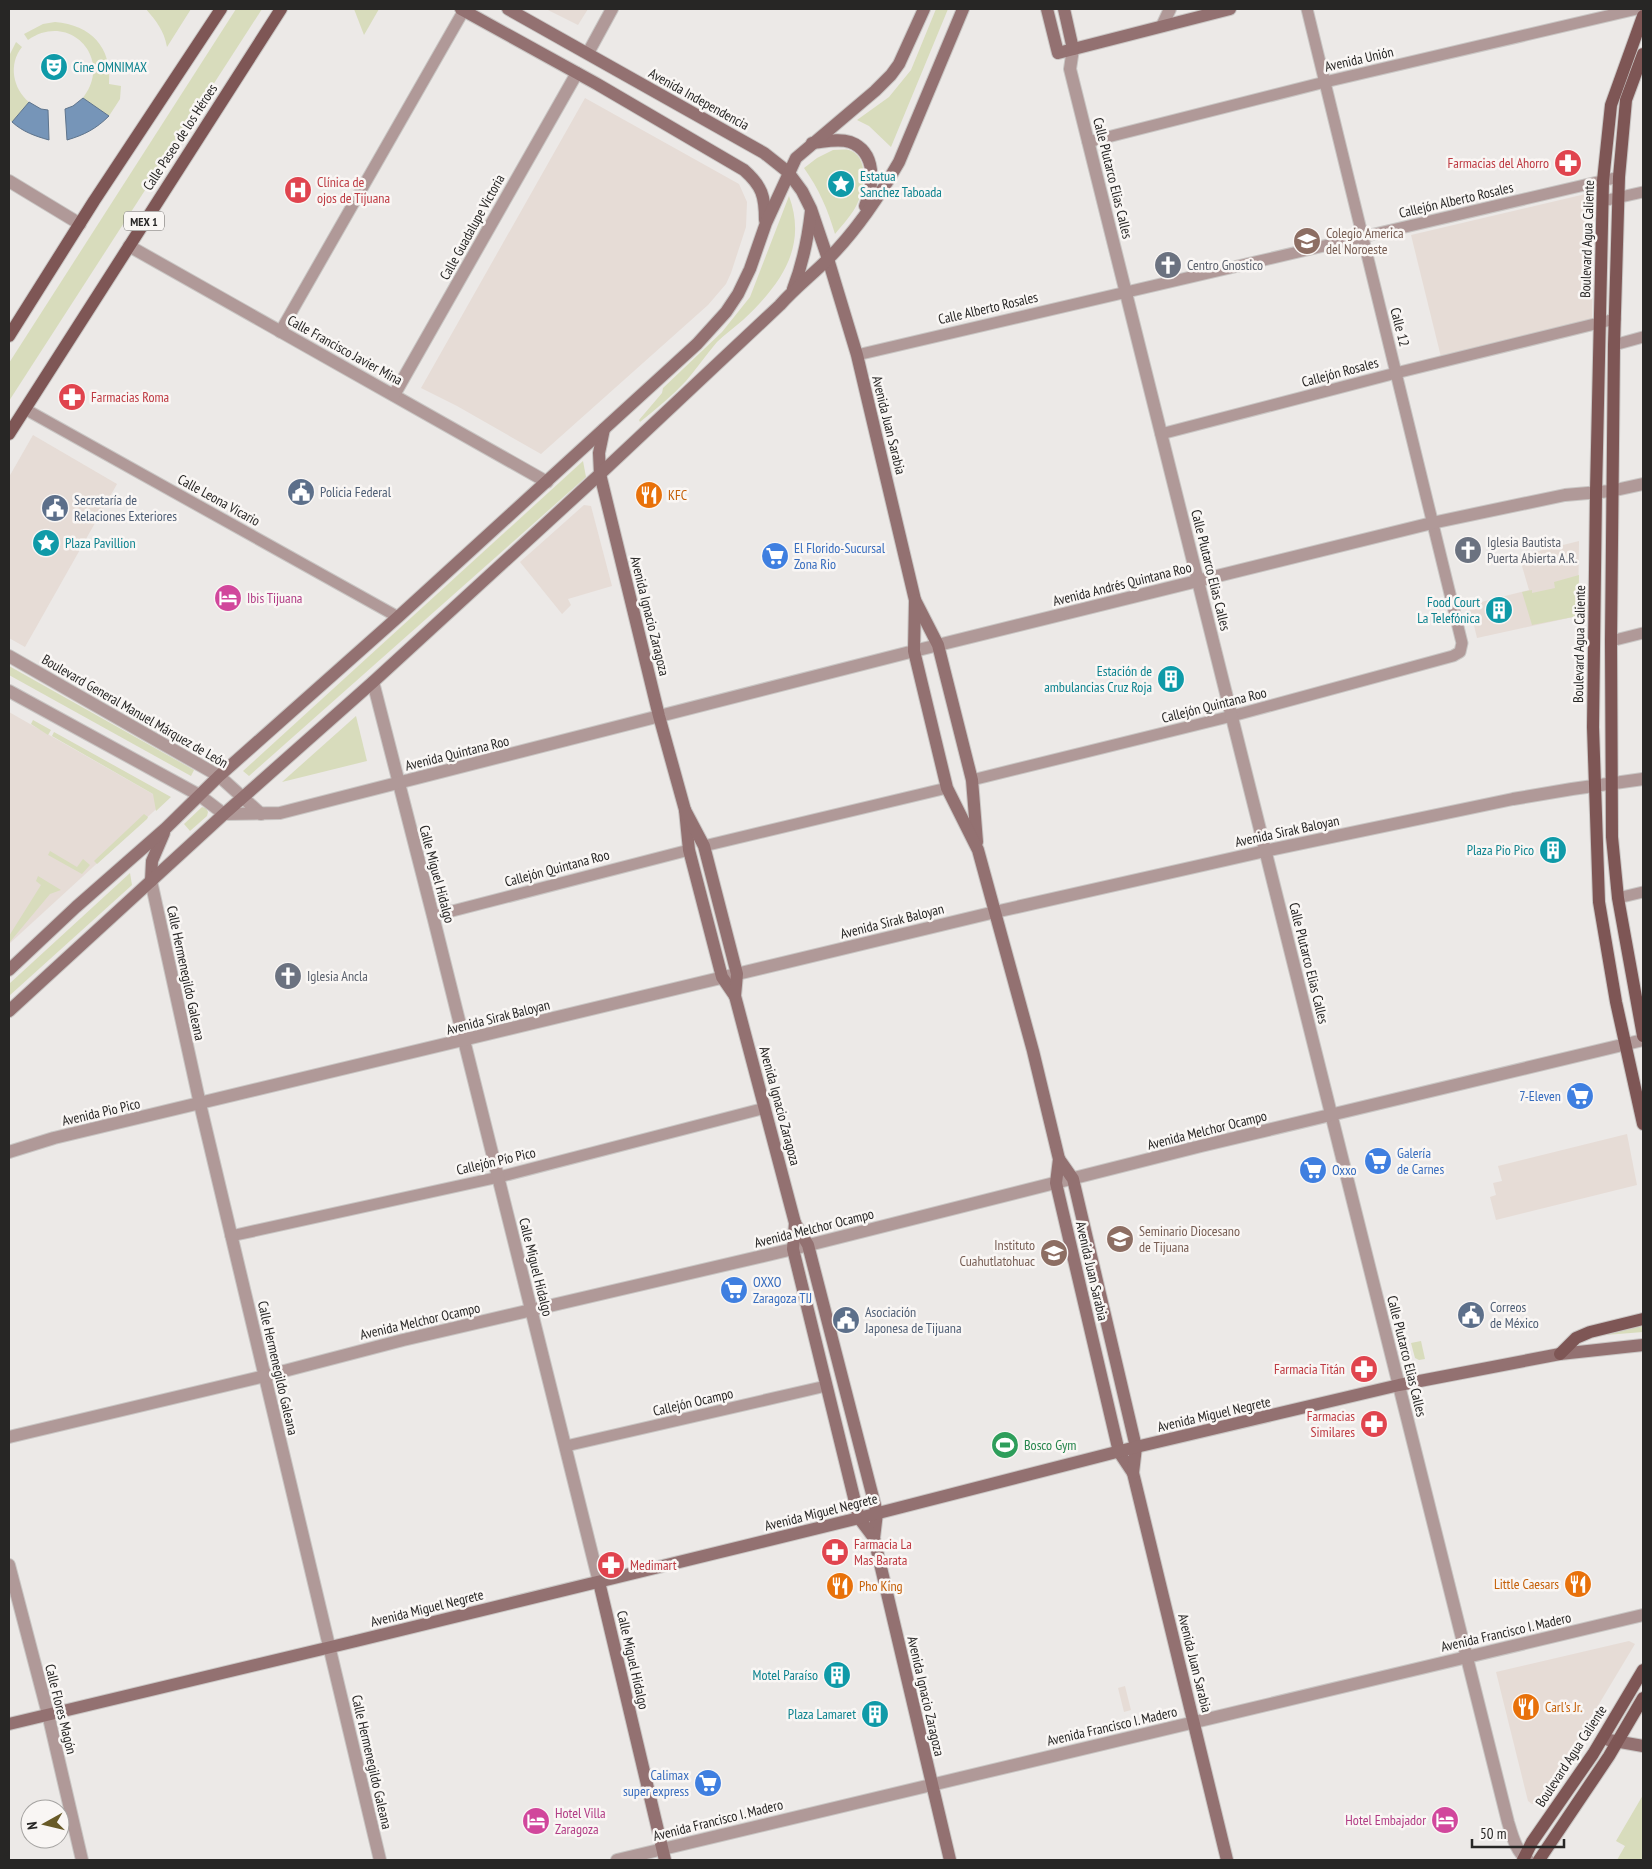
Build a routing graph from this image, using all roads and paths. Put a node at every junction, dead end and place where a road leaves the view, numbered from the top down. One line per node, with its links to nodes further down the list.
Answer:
1 (221, 9): 35 (main road)
2 (281, 9): 38 (main road, Calle Paseo de los Héroes / MEX 1)
3 (508, 9): 18 (main road, Avenida Independencia)
4 (612, 9): 18 (street)
5 (924, 9): 25 (main road)
6 (1047, 9): 19 (main road, Calle Plutarco Elias Calles)
7 (1064, 9): 17 (main road, Calle Plutarco Elias Calles)
8 (1170, 9): 15 (street)
9 (1230, 9): 15 (main road)
10 (1307, 9): 23 (street, Calle 12)
11 (1637, 9): 23 (street, Avenida Unión)
12 (462, 10): 22 (main road); 44 (street)
13 (962, 10): 36 (main road)
14 (1643, 16): 16 (main road, Boulevard Agua Caliente)
15 (1162, 26): 17 (main road)
16 (1639, 39): 28 (main road, Boulevard Agua Caliente)
17 (1073, 49): 19 (main road); 21 (street, Calle Plutarco Elias Calles)
18 (588, 53): 26 (main road, Avenida Independencia)
19 (1058, 53): 21 (street, Calle Plutarco Elias Calles)
20 (1643, 54): 27 (main road)
21 (1070, 69): 24 (street, Calle Plutarco Elias Calles)
22 (577, 73): 34 (main road); 50 (street, Calle Guadalupe Victoria)
23 (1325, 82): 24 (street, Avenida Unión); 37 (street, Calle 12)
24 (1088, 142): 41 (street, Calle Plutarco Elias Calles)
25 (812, 144): 26 (main road); 36 (main road)
26 (788, 172): 33 (main road, Avenida Independencia); 34 (main road)
27 (1618, 177): 28 (street, Callejón Alberto Rosales); 31 (main road)
28 (1603, 181): 32 (main road, Boulevard Agua Caliente); 37 (street, Callejón Alberto Rosales)
29 (9, 182): 35 (street)
30 (1643, 192): 31 (street)
31 (1618, 198): 32 (street); 42 (main road)
32 (1603, 201): 43 (main road, Boulevard Agua Caliente)
33 (811, 209): 39 (main road, Avenida Independencia); 40 (main road)
34 (766, 223): 52 (main road)
35 (80, 224): 45 (main road)
36 (855, 229): 39 (main road)
37 (1363, 236): 41 (street, Callejón Alberto Rosales); 49 (street, Calle 12)
38 (129, 246): 44 (street, Calle Francisco Javier Mina); 51 (main road, Calle Paseo de los Héroes / MEX 1)
39 (828, 258): 40 (main road); 48 (main road, Avenida Juan Sarabia)
40 (792, 291): 55 (main road)
41 (1126, 292): 48 (street, Calle Alberto Rosales); 54 (street, Calle Plutarco Elias Calles)
42 (1615, 319): 43 (street, Callejón Rosales); 47 (main road)
43 (1600, 323): 49 (street, Callejón Rosales); 59 (main road, Boulevard Agua Caliente)
44 (280, 332): 50 (street, Calle Francisco Javier Mina)
45 (9, 336)
46 (1643, 337): 47 (street)
47 (1614, 345): 58 (main road)
48 (857, 355): 62 (main road, Avenida Juan Sarabia)
49 (1396, 373): 54 (street, Callejón Rosales); 60 (street, Calle 12)
50 (394, 395): 56 (street, Calle Francisco Javier Mina)
51 (25, 409): 53 (main road, Calle Paseo de los Héroes / MEX 1); 63 (street, Calle Leona Vicario)
52 (604, 429): 55 (main road, Avenida Ignacio Zaragoza); 56 (main road)
53 (9, 434)
54 (1162, 434): 61 (street, Calle Plutarco Elias Calles)
55 (600, 474): 70 (main road); 72 (main road, Avenida Ignacio Zaragoza)
56 (547, 482): 63 (main road)
57 (1643, 484): 58 (street, Avenida Andrés Quintana Roo)
58 (1611, 491): 59 (street, Avenida Andrés Quintana Roo); 65 (main road)
59 (1596, 492): 60 (street, Avenida Andrés Quintana Roo); 79 (main road, Boulevard Agua Caliente)
60 (1432, 523): 61 (street, Avenida Andrés Quintana Roo); 68 (street, Calle 12)
61 (1198, 581): 66 (street, Avenida Andrés Quintana Roo); 73 (street, Calle Plutarco Elias Calles)
62 (915, 600): 66 (main road, Avenida Juan Sarabia); 67 (main road, Avenida Juan Sarabia)
63 (398, 617): 74 (main road)
64 (1643, 633): 65 (street)
65 (1610, 641): 78 (main road)
66 (938, 645): 67 (street, Avenida Andrés Quintana Roo); 76 (main road, Avenida Juan Sarabia)
67 (914, 651): 72 (street, Avenida Andrés Quintana Roo); 80 (main road, Avenida Juan Sarabia)
68 (1460, 652): 73 (street, Callejón Quintana Roo)
69 (9, 656): 74 (street, Boulevard General Manuel Márquez de León)
70 (372, 682): 77 (street, Calle Miguel Hidalgo); 82 (main road)
71 (9, 691): 81 (street)
72 (659, 716): 77 (street, Avenida Quintana Roo); 83 (main road, Avenida Ignacio Zaragoza)
73 (1232, 716): 76 (street, Callejón Quintana Roo); 90 (street, Calle Plutarco Elias Calles)
74 (219, 776): 81 (main road); 82 (street, Boulevard General Manuel Márquez de León)
75 (1643, 779): 78 (street, Avenida Sirak Baloyan)
76 (972, 780): 89 (main road, Avenida Juan Sarabia)
77 (398, 783): 85 (street, Avenida Quintana Roo); 95 (street, Calle Miguel Hidalgo)
78 (1611, 783): 79 (street, Avenida Sirak Baloyan); 93 (main road)
79 (1595, 786): 90 (street, Avenida Sirak Baloyan); 104 (main road, Boulevard Agua Caliente)
80 (947, 788): 87 (street); 89 (main road, Avenida Juan Sarabia)
81 (199, 795): 84 (street); 86 (main road)
82 (243, 796): 84 (main road); 85 (street)
83 (685, 810): 87 (main road, Avenida Ignacio Zaragoza); 88 (main road, Avenida Ignacio Zaragoza)
84 (224, 814): 85 (street, Avenida Quintana Roo); 91 (main road)
85 (261, 814)
86 (166, 828): 91 (main road); 96 (main road)
87 (704, 846): 97 (main road, Avenida Ignacio Zaragoza)
88 (689, 850): 95 (street, Callejón Quintana Roo); 98 (main road, Avenida Ignacio Zaragoza)
89 (978, 850): 94 (main road, Avenida Juan Sarabia)
90 (1265, 851): 94 (street, Avenida Sirak Baloyan); 107 (street, Calle Plutarco Elias Calles)
91 (151, 881): 100 (main road); 105 (street, Calle Hermenegildo Galeana)
92 (1643, 892): 93 (street)
93 (1618, 898): 101 (main road)
94 (995, 912): 97 (street, Avenida Sirak Baloyan); 110 (main road, Avenida Juan Sarabia)
95 (434, 916): 102 (street, Calle Miguel Hidalgo)
96 (9, 970)
97 (737, 974): 98 (street, Avenida Sirak Baloyan); 99 (main road, Avenida Ignacio Zaragoza)
98 (722, 977): 99 (main road, Avenida Ignacio Zaragoza); 102 (street, Avenida Sirak Baloyan)
99 (735, 996): 106 (main road, Avenida Ignacio Zaragoza)
100 (9, 1011)
101 (1643, 1036)
102 (464, 1040): 105 (street, Avenida Sirak Baloyan); 111 (street, Calle Miguel Hidalgo)
103 (1643, 1040): 104 (street, Avenida Melchor Ocampo)
104 (1626, 1044): 107 (street, Avenida Melchor Ocampo); 108 (main road, Boulevard Agua Caliente)
105 (200, 1104): 109 (street, Avenida Pio Pico); 115 (street, Calle Hermenegildo Galeana)
106 (765, 1108): 111 (street, Callejón Pío Pico); 114 (main road, Avenida Ignacio Zaragoza)
107 (1331, 1116): 112 (street, Avenida Melchor Ocampo); 123 (street, Calle Plutarco Elias Calles)
108 (1643, 1124)
109 (9, 1152)
110 (1059, 1159): 112 (main road, Avenida Juan Sarabia); 113 (main road, Avenida Juan Sarabia)
111 (498, 1177): 115 (street, Callejón Pío Pico); 118 (street, Calle Miguel Hidalgo)
112 (1073, 1179): 113 (street, Avenida Melchor Ocampo); 127 (main road, Avenida Juan Sarabia)
113 (1056, 1183): 116 (street, Avenida Melchor Ocampo); 128 (main road, Avenida Juan Sarabia)
114 (795, 1223): 116 (main road, Avenida Ignacio Zaragoza); 117 (main road, Avenida Ignacio Zaragoza)
115 (231, 1236): 122 (street, Calle Hermenegildo Galeana)
116 (808, 1245): 117 (street, Avenida Melchor Ocampo); 130 (main road, Avenida Ignacio Zaragoza)
117 (793, 1249): 118 (street, Avenida Melchor Ocampo); 124 (main road, Avenida Ignacio Zaragoza)
118 (530, 1311): 122 (street, Avenida Melchor Ocampo); 126 (street, Calle Miguel Hidalgo)
119 (1643, 1319): 121 (main road)
120 (1643, 1345): 121 (main road, Avenida Miguel Negrete)
121 (1560, 1354): 123 (main road, Avenida Miguel Negrete)
122 (265, 1376): 125 (street, Avenida Melchor Ocampo); 136 (street, Calle Hermenegildo Galeana)
123 (1399, 1385): 127 (main road, Avenida Miguel Negrete); 137 (street, Calle Plutarco Elias Calles)
124 (826, 1386): 126 (street, Callejón Ocampo); 131 (main road, Avenida Ignacio Zaragoza)
125 (9, 1437)
126 (566, 1446): 134 (street, Calle Miguel Hidalgo)
127 (1136, 1447): 128 (main road, Avenida Miguel Negrete); 129 (main road, Avenida Juan Sarabia)
128 (1119, 1452): 129 (main road, Avenida Juan Sarabia); 130 (main road, Avenida Miguel Negrete)
129 (1133, 1473): 141 (main road, Avenida Juan Sarabia)
130 (877, 1513): 131 (main road, Avenida Miguel Negrete); 132 (main road, Avenida Ignacio Zaragoza)
131 (859, 1518): 132 (main road, Avenida Ignacio Zaragoza); 134 (main road, Avenida Miguel Negrete)
132 (874, 1538): 146 (main road, Avenida Ignacio Zaragoza)
133 (9, 1564): 140 (street, Calle Flores Magón)
134 (599, 1582): 136 (main road, Avenida Miguel Negrete); 147 (main road, Calle Miguel Hidalgo)
135 (1643, 1615): 137 (street, Avenida Francisco I. Madero)
136 (329, 1648): 140 (main road, Avenida Miguel Negrete); 150 (street, Calle Hermenegildo Galeana)
137 (1467, 1657): 141 (street, Avenida Francisco I. Madero); 148 (street, Calle Plutarco Elias Calles)
138 (1643, 1670): 143 (main road, Boulevard Agua Caliente)
139 (1643, 1698): 144 (main road)
140 (48, 1714): 142 (main road, Avenida Miguel Negrete); 149 (street, Calle Flores Magón)
141 (1194, 1722): 146 (street, Avenida Francisco I. Madero); 153 (main road, Avenida Juan Sarabia)
142 (9, 1724)
143 (1602, 1739): 144 (main road); 148 (main road, Boulevard Agua Caliente)
144 (1618, 1741): 145 (main road); 154 (main road)
145 (1643, 1746)
146 (931, 1785): 147 (street, Avenida Francisco I. Madero); 152 (main road, Avenida Ignacio Zaragoza)
147 (663, 1855): 151 (street, Avenida Francisco I. Madero)
148 (1525, 1859)
149 (82, 1860)
150 (380, 1860)
151 (617, 1860)
152 (950, 1860)
153 (1227, 1860)
154 (1539, 1860)

